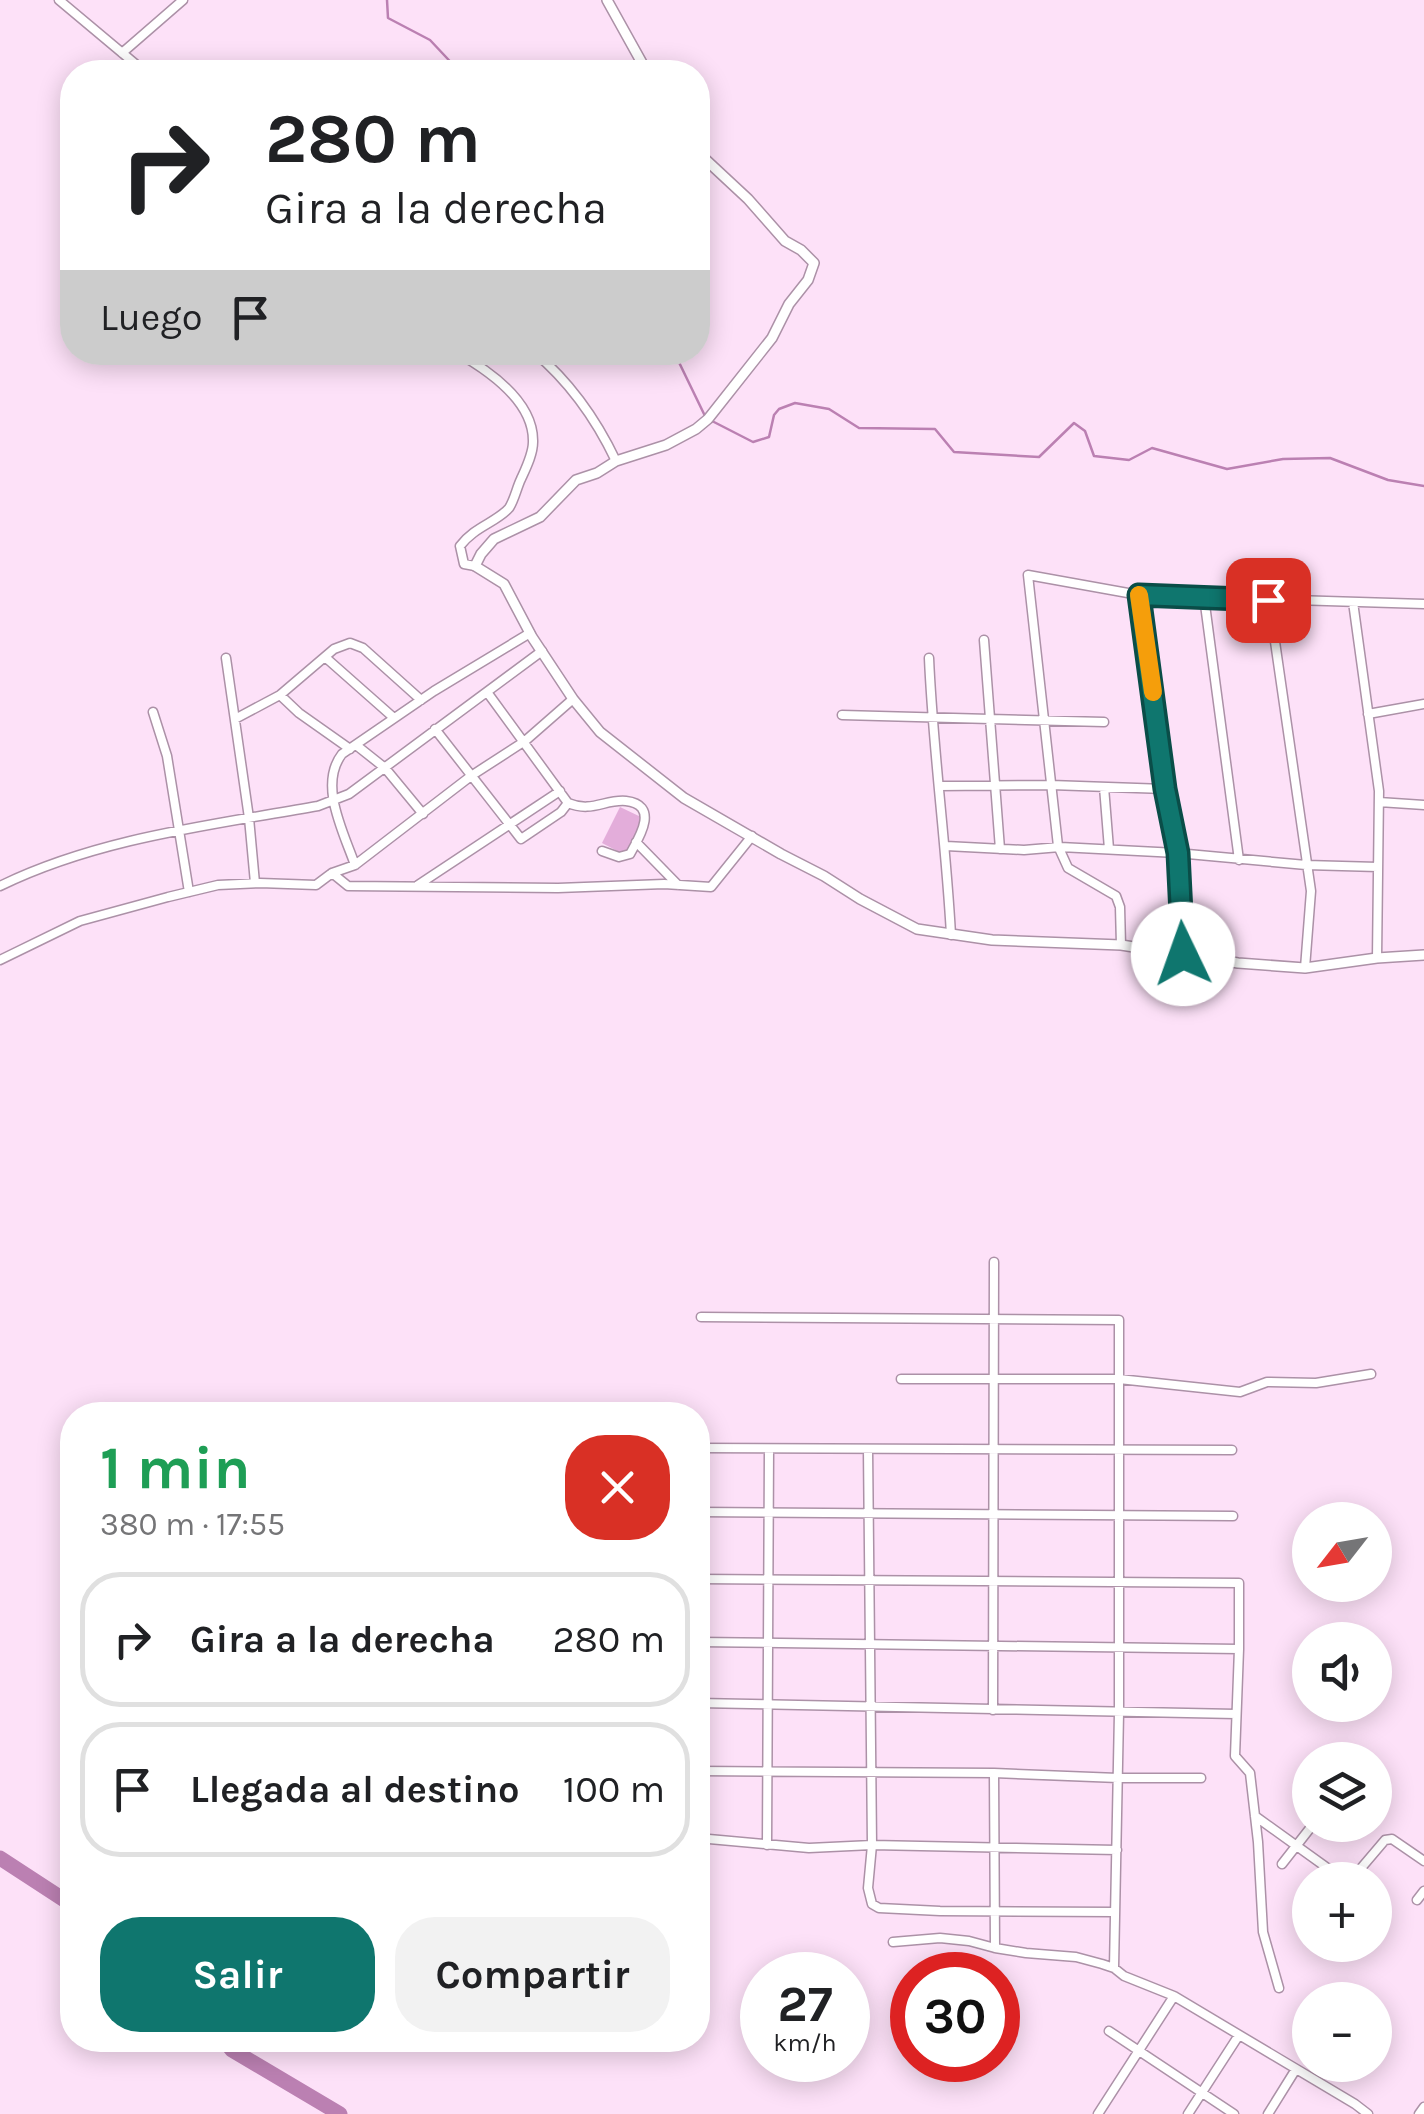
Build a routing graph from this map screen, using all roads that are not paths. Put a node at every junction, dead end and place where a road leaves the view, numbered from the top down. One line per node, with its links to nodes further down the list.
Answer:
1 (59, 0): 4 (street)
2 (183, 0): 4 (street)
3 (607, 0): 6 (street)
4 (122, 53): 5 (street)
5 (130, 60)
6 (641, 60)
7 (710, 164): 10 (street)
8 (477, 365): 11 (street)
9 (547, 365): 10 (street)
10 (616, 461): 11 (street)
11 (475, 566): 17 (street)
12 (1139, 595): 13 (street); 35 (street); 46 (street)
13 (1204, 597): 14 (street); 64 (street)
14 (1268, 600): 15 (street); 66 (street)
15 (1353, 602): 16 (street); 29 (street)
16 (1424, 604)
17 (530, 633): 19 (street); 26 (street)
18 (984, 640): 33 (street)
19 (542, 650): 23 (street); 25 (street)
20 (325, 657): 24 (street); 26 (street); 32 (street)
21 (226, 658): 34 (street)
22 (929, 658): 31 (street)
23 (487, 692): 37 (street); 38 (street)
24 (280, 695): 34 (street); 39 (street)
25 (573, 699): 38 (street); 56 (street)
26 (421, 700): 32 (street)
27 (1424, 704): 29 (street)
28 (153, 712): 55 (street)
29 (1368, 714): 49 (street)
30 (842, 715): 31 (street)
31 (932, 717): 33 (street); 44 (street)
32 (394, 718): 39 (street)
33 (990, 718): 35 (street); 42 (street)
34 (235, 719): 53 (street)
35 (1046, 720): 36 (street); 43 (street)
36 (1104, 722)
37 (435, 729): 40 (street); 41 (street)
38 (524, 741): 41 (street); 47 (street)
39 (353, 747): 40 (street); 48 (street)
40 (385, 768): 48 (street); 52 (street)
41 (471, 776): 52 (street); 54 (street)
42 (996, 785): 43 (street); 44 (street); 60 (street)
43 (1051, 785): 45 (street); 59 (street)
44 (939, 786): 58 (street)
45 (1104, 787): 46 (street); 61 (street)
46 (1165, 789): 63 (street)
47 (560, 791): 50 (street); 54 (street)
48 (334, 802): 53 (street); 65 (street)
49 (1379, 802): 51 (street); 67 (street)
50 (568, 803): 54 (street); 57 (street)
51 (1424, 805)
52 (423, 814): 65 (street)
53 (249, 818): 55 (street); 69 (street)
54 (509, 824): 72 (street)
55 (179, 829): 71 (street); 73 (street)
56 (752, 836): 70 (street); 74 (street)
57 (636, 842): 62 (street); 70 (street)
58 (946, 846): 60 (street); 74 (street)
59 (1060, 847): 60 (street); 61 (street); 75 (street)
60 (1000, 849)
61 (1109, 850): 63 (street)
62 (602, 851)
63 (1178, 853): 64 (street); 76 (street)
64 (1239, 860): 66 (street)
65 (355, 865): 68 (street)
66 (1306, 866): 67 (street); 80 (street)
67 (1378, 867): 78 (street)
68 (332, 873): 69 (street); 72 (street)
69 (255, 883): 73 (street)
70 (678, 885): 72 (street)
71 (0, 886)
72 (416, 887)
73 (189, 892): 79 (street)
74 (951, 935): 75 (street)
75 (1121, 945): 76 (street)
76 (1183, 954): 80 (street)
77 (1424, 955): 78 (street)
78 (1377, 958): 80 (street)
79 (0, 960)
80 (1305, 968)
81 (994, 1262): 83 (street)
82 (701, 1317): 83 (street)
83 (994, 1319): 85 (street); 86 (street)
84 (1371, 1374): 86 (street)
85 (994, 1379): 86 (street); 87 (street); 91 (street)
86 (1119, 1379): 92 (street)
87 (901, 1380)
88 (710, 1448): 89 (street)
89 (769, 1449): 90 (street); 95 (street)
90 (868, 1449): 91 (street); 96 (street)
91 (994, 1450): 92 (street); 97 (street)
92 (1119, 1450): 93 (street); 98 (street)
93 (1232, 1450)
94 (710, 1512): 95 (street)
95 (768, 1513): 96 (street); 101 (street)
96 (868, 1514): 97 (street); 102 (street)
97 (994, 1514): 98 (street); 103 (street)
98 (1119, 1515): 99 (street); 104 (street)
99 (1233, 1516)
100 (710, 1579): 101 (street)
101 (768, 1580): 102 (street); 106 (street)
102 (868, 1580): 103 (street); 107 (street)
103 (994, 1582): 104 (street); 108 (street)
104 (1118, 1583): 109 (street); 110 (street)
105 (710, 1642): 106 (street)
106 (767, 1642): 107 (street); 112 (street)
107 (869, 1644): 108 (street); 113 (street)
108 (994, 1645): 109 (street); 114 (street)
109 (1119, 1646): 110 (street); 115 (street)
110 (1240, 1650): 116 (street)
111 (710, 1703): 112 (street)
112 (768, 1705): 113 (street); 118 (street)
113 (870, 1707): 114 (street); 119 (street)
114 (993, 1710): 115 (street)
115 (1119, 1713): 116 (street); 121 (street)
116 (1236, 1714): 123 (street)
117 (710, 1771): 118 (street)
118 (766, 1771): 119 (street); 126 (street)
119 (871, 1771): 120 (street); 127 (street)
120 (994, 1773): 121 (street); 129 (street)
121 (1118, 1778): 122 (street); 130 (street)
122 (1202, 1778)
123 (1255, 1816): 128 (street); 142 (street)
124 (710, 1839): 126 (street)
125 (1299, 1842): 128 (street)
126 (767, 1845): 127 (street)
127 (872, 1845): 129 (street); 137 (street)
128 (1296, 1846): 132 (street); 134 (street)
129 (993, 1849): 130 (street); 137 (street)
130 (1116, 1850): 138 (street)
131 (1424, 1861): 133 (street)
132 (1320, 1862)
133 (1364, 1862)
134 (1282, 1864)
135 (1424, 1892): 136 (street)
136 (1418, 1900)
137 (995, 1911): 138 (street); 140 (street)
138 (1115, 1912): 141 (street)
139 (893, 1942): 140 (street)
140 (995, 1948): 141 (street)
141 (1114, 1968): 143 (street)
142 (1280, 1988)
143 (1174, 1996): 145 (street); 146 (street)
144 (1109, 2032): 146 (street)
145 (1238, 2035): 147 (street); 150 (street)
146 (1139, 2051): 150 (street); 152 (street)
147 (1292, 2067)
148 (1292, 2075): 155 (street)
149 (1318, 2082): 156 (street)
150 (1202, 2093): 153 (street); 154 (street)
151 (1424, 2108): 157 (street)
152 (1098, 2114)
153 (1188, 2114)
154 (1234, 2114)
155 (1268, 2114)
156 (1368, 2114)
157 (1419, 2114)

